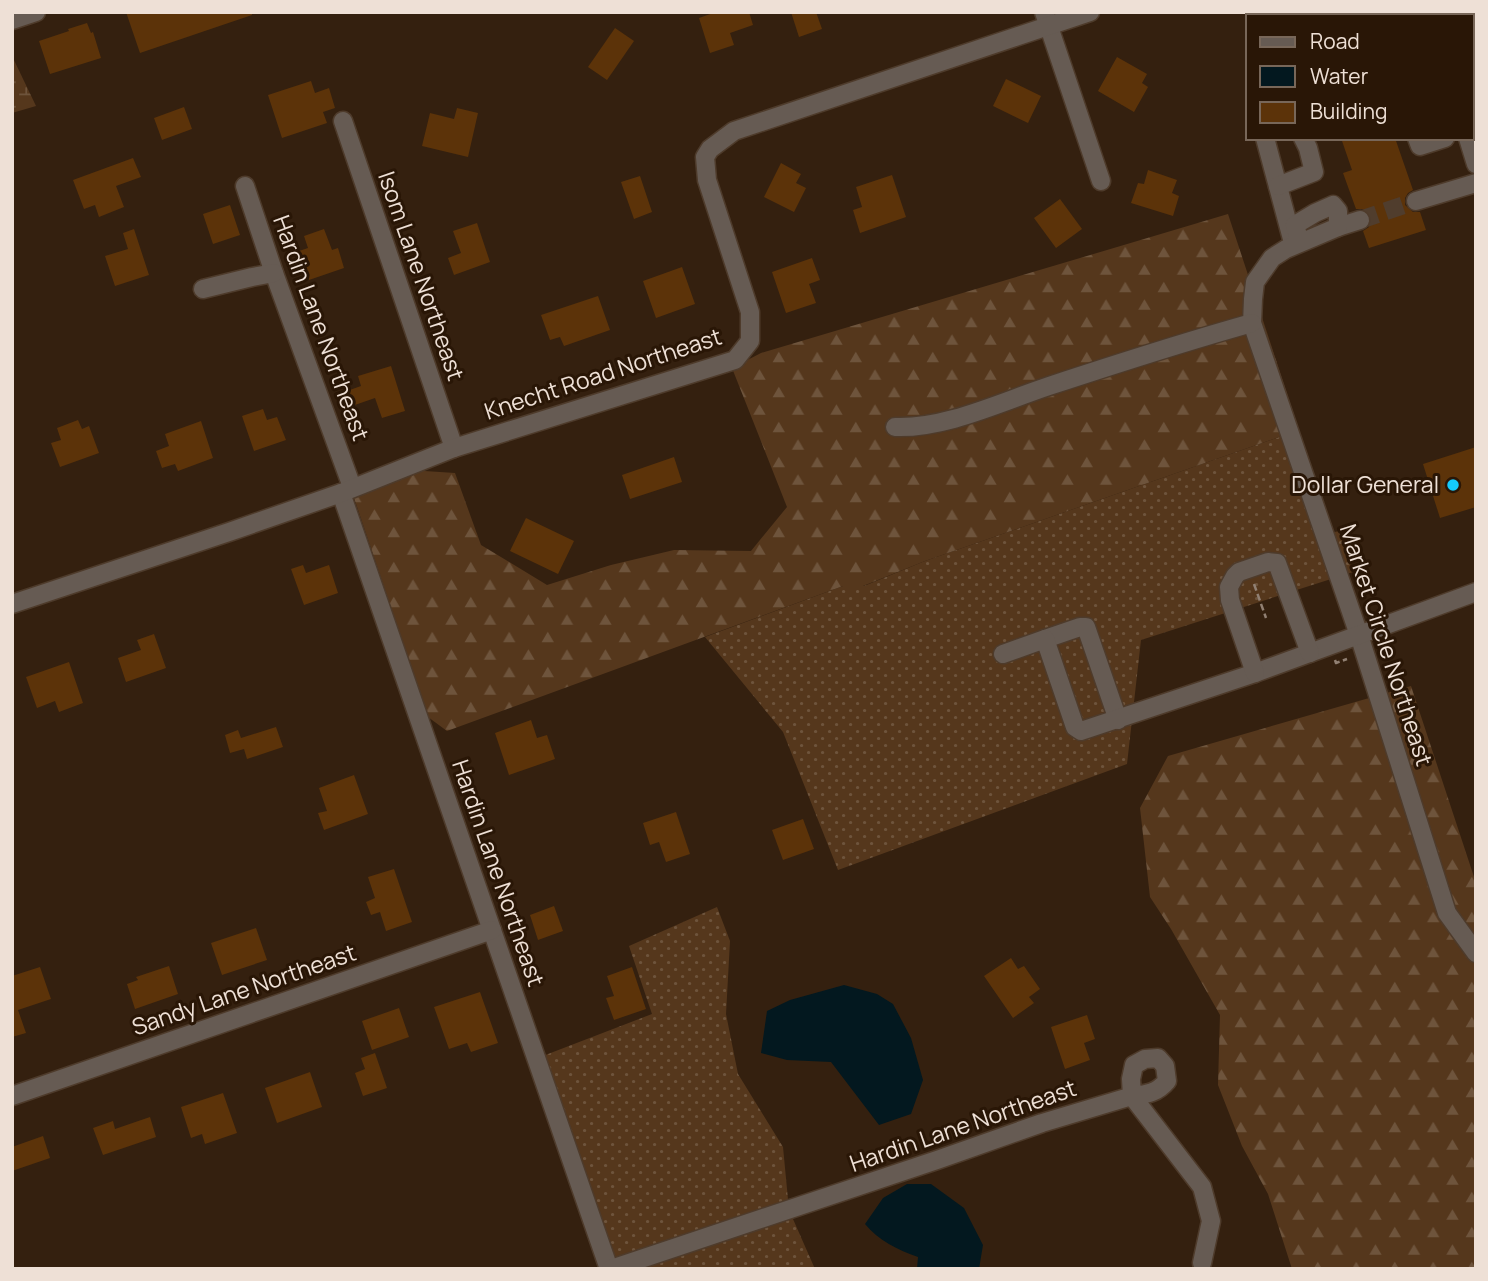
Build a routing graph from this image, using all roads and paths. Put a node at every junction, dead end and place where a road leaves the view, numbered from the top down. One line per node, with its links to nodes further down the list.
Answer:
1 (36, 12): 4 (street)
2 (1090, 12): 3 (street, Knecht Road Northeast)
3 (1046, 19): 12 (street); 23 (street, Knecht Road Northeast)
4 (12, 20)
5 (343, 121): 23 (street, Isom Lane Northeast)
6 (1266, 140): 15 (street)
7 (1304, 140): 15 (street)
8 (1418, 140): 9 (street)
9 (1438, 140)
10 (1469, 140): 11 (street)
11 (1476, 164)
12 (1101, 181)
13 (1476, 183): 16 (street)
14 (245, 186): 19 (street, Hardin Lane Northeast)
15 (1278, 186): 18 (street)
16 (1416, 201)
17 (1360, 220): 18 (street, Market Circle Northeast)
18 (1297, 244): 21 (street, Market Circle Northeast)
19 (274, 273): 20 (street); 24 (street, Hardin Lane Northeast)
20 (203, 289)
21 (1252, 323): 22 (street); 27 (street, Market Circle Northeast)
22 (895, 427)
23 (454, 448): 24 (street, Knecht Road Northeast)
24 (347, 490): 26 (street, Knecht Road Northeast); 33 (street, Hardin Lane Northeast)
25 (1476, 592): 27 (street)
26 (12, 604)
27 (1359, 635): 29 (street); 34 (street, Market Circle Northeast)
28 (1045, 639): 30 (street); 32 (street); 32 (street)
29 (1310, 653): 31 (street); 31 (street)
30 (1003, 654)
31 (1255, 673): 32 (street)
32 (1118, 720)
33 (492, 930): 35 (street, Sandy Lane Northeast); 37 (street, Hardin Lane Northeast)
34 (1476, 953)
35 (12, 1096)
36 (1202, 1263): 37 (street, Hardin Lane Northeast)
37 (610, 1269)

